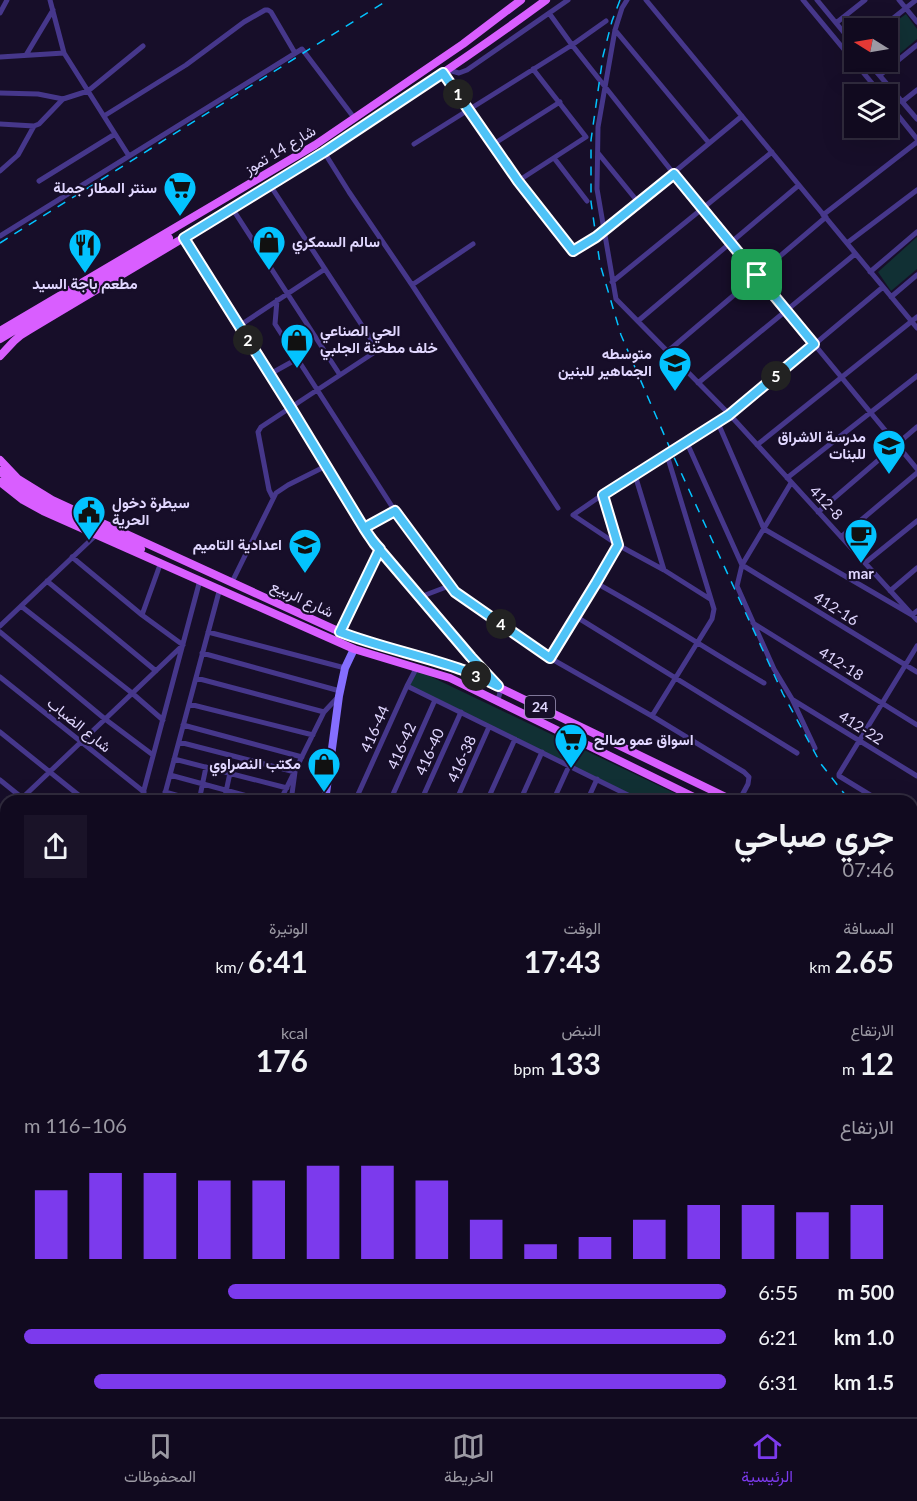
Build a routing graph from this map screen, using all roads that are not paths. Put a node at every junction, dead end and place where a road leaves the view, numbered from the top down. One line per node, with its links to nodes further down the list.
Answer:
1 (7, 0): 15 (street)
2 (50, 0): 14 (street)
3 (521, 0): 47 (main road, شارع 14 تموز)
4 (546, 0): 31 (main road, شارع 14 تموز)
5 (568, 0): 16 (street)
6 (627, 0): 21 (street)
7 (646, 0): 46 (street)
8 (803, 0): 35 (street)
9 (817, 0): 20 (street)
10 (865, 0): 20 (street)
11 (899, 0): 13 (street)
12 (916, 0): 13 (street)
13 (906, 8): 17 (street); 19 (street)
14 (52, 10): 26 (street); 28 (street)
15 (0, 13)
16 (549, 13): 23 (street); 31 (street)
17 (894, 18)
18 (606, 21): 23 (street)
19 (917, 22)
20 (836, 23): 22 (street)
21 (615, 30): 36 (street); 53 (street)
22 (844, 33)
23 (572, 45): 30 (street); 36 (street)
24 (917, 45): 33 (street)
25 (142, 46): 38 (street)
26 (64, 52): 28 (street); 38 (street)
27 (295, 53): 44 (street); 47 (street); 59 (street)
28 (26, 55): 29 (street)
29 (0, 57)
30 (533, 69): 41 (street); 43 (street)
31 (445, 71): 43 (street); 56 (main road, شارع 14 تموز)
32 (877, 72): 33 (street)
33 (880, 75): 34 (street)
34 (886, 82): 42 (street)
35 (872, 84)
36 (605, 86): 58 (street); 62 (street)
37 (917, 90): 42 (street)
38 (88, 91): 40 (street); 44 (street)
39 (0, 93): 40 (street)
40 (63, 99): 50 (street)
41 (560, 102): 55 (street); 60 (street)
42 (902, 102): 48 (street)
43 (469, 110): 54 (street); 55 (street)
44 (104, 116): 51 (street)
45 (898, 116): 52 (street)
46 (742, 117): 53 (street); 57 (street)
47 (355, 119): 92 (main road, شارع 14 تموز)
48 (917, 119)
49 (0, 124): 50 (street)
50 (34, 126): 61 (street)
51 (115, 134): 59 (street); 63 (street)
52 (917, 140): 73 (street)
53 (709, 143): 62 (street)
54 (414, 144)
55 (492, 146): 64 (street)
56 (324, 152): 65 (main road, شارع 14 تموز); 87 (street)
57 (772, 152): 66 (street); 71 (street)
58 (598, 153): 69 (street); 74 (street)
59 (129, 156): 76 (street)
60 (554, 158): 64 (street); 68 (street)
61 (0, 171)
62 (674, 174): 69 (street); 71 (street)
63 (39, 181)
64 (518, 181): 74 (street)
65 (270, 185): 70 (main road, شارع 14 تموز); 82 (street)
66 (799, 185): 73 (street); 78 (street)
67 (917, 190): 79 (street)
68 (587, 201)
69 (638, 202): 74 (street)
70 (232, 208): 72 (main road, شارع 14 تموز); 89 (street)
71 (702, 208): 78 (street); 86 (street)
72 (221, 215): 77 (main road, شارع 14 تموز); 101 (main road)
73 (824, 216): 79 (street); 84 (street)
74 (604, 230): 86 (street)
75 (917, 232): 83 (street)
76 (0, 236)
77 (184, 238): 95 (main road, شارع 14 تموز); 98 (street)
78 (731, 243): 84 (street); 96 (street)
79 (847, 243): 81 (street)
80 (473, 244): 87 (street)
81 (855, 254): 83 (street); 93 (street)
82 (325, 268): 89 (street); 107 (street)
83 (870, 272): 88 (street)
84 (757, 275): 93 (street); 103 (street)
85 (917, 275): 90 (street)
86 (612, 282): 96 (street, 412-8)
87 (412, 285): 130 (street)
88 (883, 287): 90 (street); 102 (street)
89 (288, 293): 91 (street); 107 (street)
90 (891, 297): 97 (street)
91 (277, 300): 98 (street); 105 (street)
92 (42, 306): 95 (main road); 100 (main road, شارع 14 تموز)
93 (786, 310): 102 (street); 110 (street)
94 (917, 317): 97 (street)
95 (49, 318): 104 (main road, شارع 14 تموز)
96 (638, 321): 103 (street, 412-8)
97 (912, 321): 99 (street); 109 (street)
98 (239, 326): 106 (street)
99 (917, 328)
100 (0, 331)
101 (0, 339)
102 (814, 344): 109 (street); 114 (street)
103 (667, 352): 110 (street, 412-8)
104 (0, 356)
105 (297, 359): 106 (street); 111 (street)
106 (270, 374): 112 (street)
107 (340, 375): 111 (street)
108 (917, 376): 113 (street)
109 (842, 378): 113 (street); 119 (street)
110 (698, 383): 114 (street, 412-8)
111 (317, 390): 112 (street); 131 (street)
112 (291, 408): 122 (street); 129 (street)
113 (871, 413): 118 (street); 126 (street)
114 (729, 415): 115 (street); 119 (street, 412-8)
115 (718, 423): 117 (street); 135 (street)
116 (917, 427): 118 (street)
117 (687, 442): 120 (street); 143 (street)
118 (897, 444): 124 (street); 132 (street)
119 (757, 445): 126 (street, 412-8)
120 (667, 455): 125 (street); 154 (street)
121 (0, 460): 148 (main road, شارع الربيع / 24)
122 (326, 466): 129 (street); 134 (street)
123 (0, 471): 141 (main road)
124 (917, 471): 137 (street)
125 (635, 475): 128 (street); 145 (street)
126 (789, 480): 132 (street, 412-8); 135 (street)
127 (0, 482): 136 (main road, شارع الربيع / 24)
128 (603, 495): 138 (street); 138 (street)
129 (273, 498): 148 (street)
130 (558, 508)
131 (395, 511): 134 (street); 150 (street)
132 (818, 512): 137 (street, 412-8)
133 (917, 520): 142 (street)
134 (364, 528): 139 (street)
135 (764, 528): 143 (street); 157 (street)
136 (96, 534): 140 (street); 141 (main road, شارع الربيع / 24)
137 (841, 537): 142 (street, 412-8)
138 (618, 545): 145 (street); 149 (street)
139 (380, 549): 153 (street); 163 (street)
140 (72, 557): 147 (street); 156 (street)
141 (157, 561): 146 (main road, شارع الربيع / 24); 156 (street)
142 (865, 563): 152 (street, 412-8)
143 (742, 565): 159 (street); 170 (street, 412-16)
144 (917, 568): 152 (street)
145 (664, 570): 154 (street)
146 (200, 580): 151 (main road, شارع الربيع / 24); 165 (street)
147 (47, 581): 155 (street); 173 (street)
148 (232, 582): 163 (main road, شارع الربيع / 24)
149 (596, 583): 158 (street); 164 (street)
150 (449, 586): 153 (street); 169 (street)
151 (219, 588): 162 (street); 167 (main road, شارع الربيع / 24)
152 (890, 591): 157 (street, 412-8)
153 (420, 597): 180 (street)
154 (710, 599): 164 (street)
155 (21, 606): 160 (street); 181 (street)
156 (142, 615): 165 (street)
157 (915, 615)
158 (575, 616): 169 (street); 177 (street)
159 (753, 623): 183 (street); 187 (street, 412-18)
160 (0, 626)
161 (0, 632): 191 (street)
162 (208, 632): 168 (street); 171 (street)
163 (340, 632): 180 (main road, شارع الربيع / 24)
164 (696, 643): 177 (street); 178 (street)
165 (183, 645): 173 (street); 192 (street)
166 (917, 646): 170 (street)
167 (354, 649): 171 (street); 172 (main road, شارع الربيع / 24)
168 (202, 653): 176 (street); 182 (street)
169 (550, 658): 190 (street)
170 (904, 666): 174 (street, 412-16); 187 (street)
171 (345, 668): 182 (street)
172 (417, 668): 179 (street, 416-44); 185 (main road, شارع الربيع / 24)
173 (156, 671): 181 (street)
174 (917, 672)
175 (0, 677): 200 (street, شارع الضباب)
176 (196, 678): 186 (street); 188 (street)
177 (674, 678): 190 (street); 204 (street)
178 (764, 683)
179 (407, 686): 184 (street); 235 (street, 416-44)
180 (498, 686): 185 (street); 244 (main road, شارع الربيع / 24)
181 (132, 693): 191 (street); 192 (street)
182 (339, 694): 188 (street); 234 (street)
183 (792, 699): 199 (street, 412-22); 202 (street)
184 (435, 700): 189 (street); 236 (street, 416-42)
185 (497, 702): 243 (main road, شارع الربيع / 24)
186 (189, 704): 193 (street); 197 (street)
187 (882, 704): 194 (street, 412-18); 199 (street)
188 (324, 712): 197 (street)
189 (461, 712): 195 (street); 237 (street, 416-40)
190 (652, 716): 245 (street)
191 (105, 719): 200 (street); 205 (street)
192 (163, 720): 205 (street)
193 (183, 725): 201 (street); 206 (street)
194 (917, 725)
195 (489, 727): 198 (street); 238 (street, 416-38)
196 (0, 732): 210 (street)
197 (313, 735): 206 (street)
198 (515, 739): 203 (street); 239 (street)
199 (860, 741): 214 (street, 412-22); 246 (street)
200 (81, 742): 210 (street); 220 (street, شارع الضباب)
201 (179, 742): 207 (street); 211 (street)
202 (815, 747)
203 (542, 752): 208 (street); 240 (street)
204 (796, 753)
205 (153, 755): 220 (street)
206 (302, 757): 211 (street)
207 (174, 759): 209 (street); 213 (street)
208 (569, 766): 215 (street); 241 (street)
209 (206, 767): 212 (street); 217 (street)
210 (49, 771): 224 (street); 225 (street)
211 (295, 771): 218 (street); 233 (street)
212 (230, 773): 218 (street); 219 (street)
213 (170, 775): 217 (street); 221 (street)
214 (917, 776)
215 (597, 779): 222 (street); 242 (street)
216 (0, 780): 223 (street)
217 (202, 783): 219 (street); 229 (street)
218 (287, 788): 232 (street)
219 (226, 790): 230 (street); 231 (street)
220 (144, 792): 226 (street)
221 (165, 792): 227 (street); 228 (street)
222 (625, 794)
223 (16, 795)
224 (27, 795)
225 (79, 795)
226 (143, 795)
227 (164, 795)
228 (176, 795)
229 (199, 795)
230 (225, 795)
231 (244, 795)
232 (283, 795)
233 (292, 795)
234 (325, 795)
235 (358, 795)
236 (393, 795)
237 (424, 795)
238 (459, 795)
239 (490, 795)
240 (523, 795)
241 (556, 795)
242 (590, 795)
243 (690, 795)
244 (722, 795)
245 (742, 795)
246 (870, 795)

